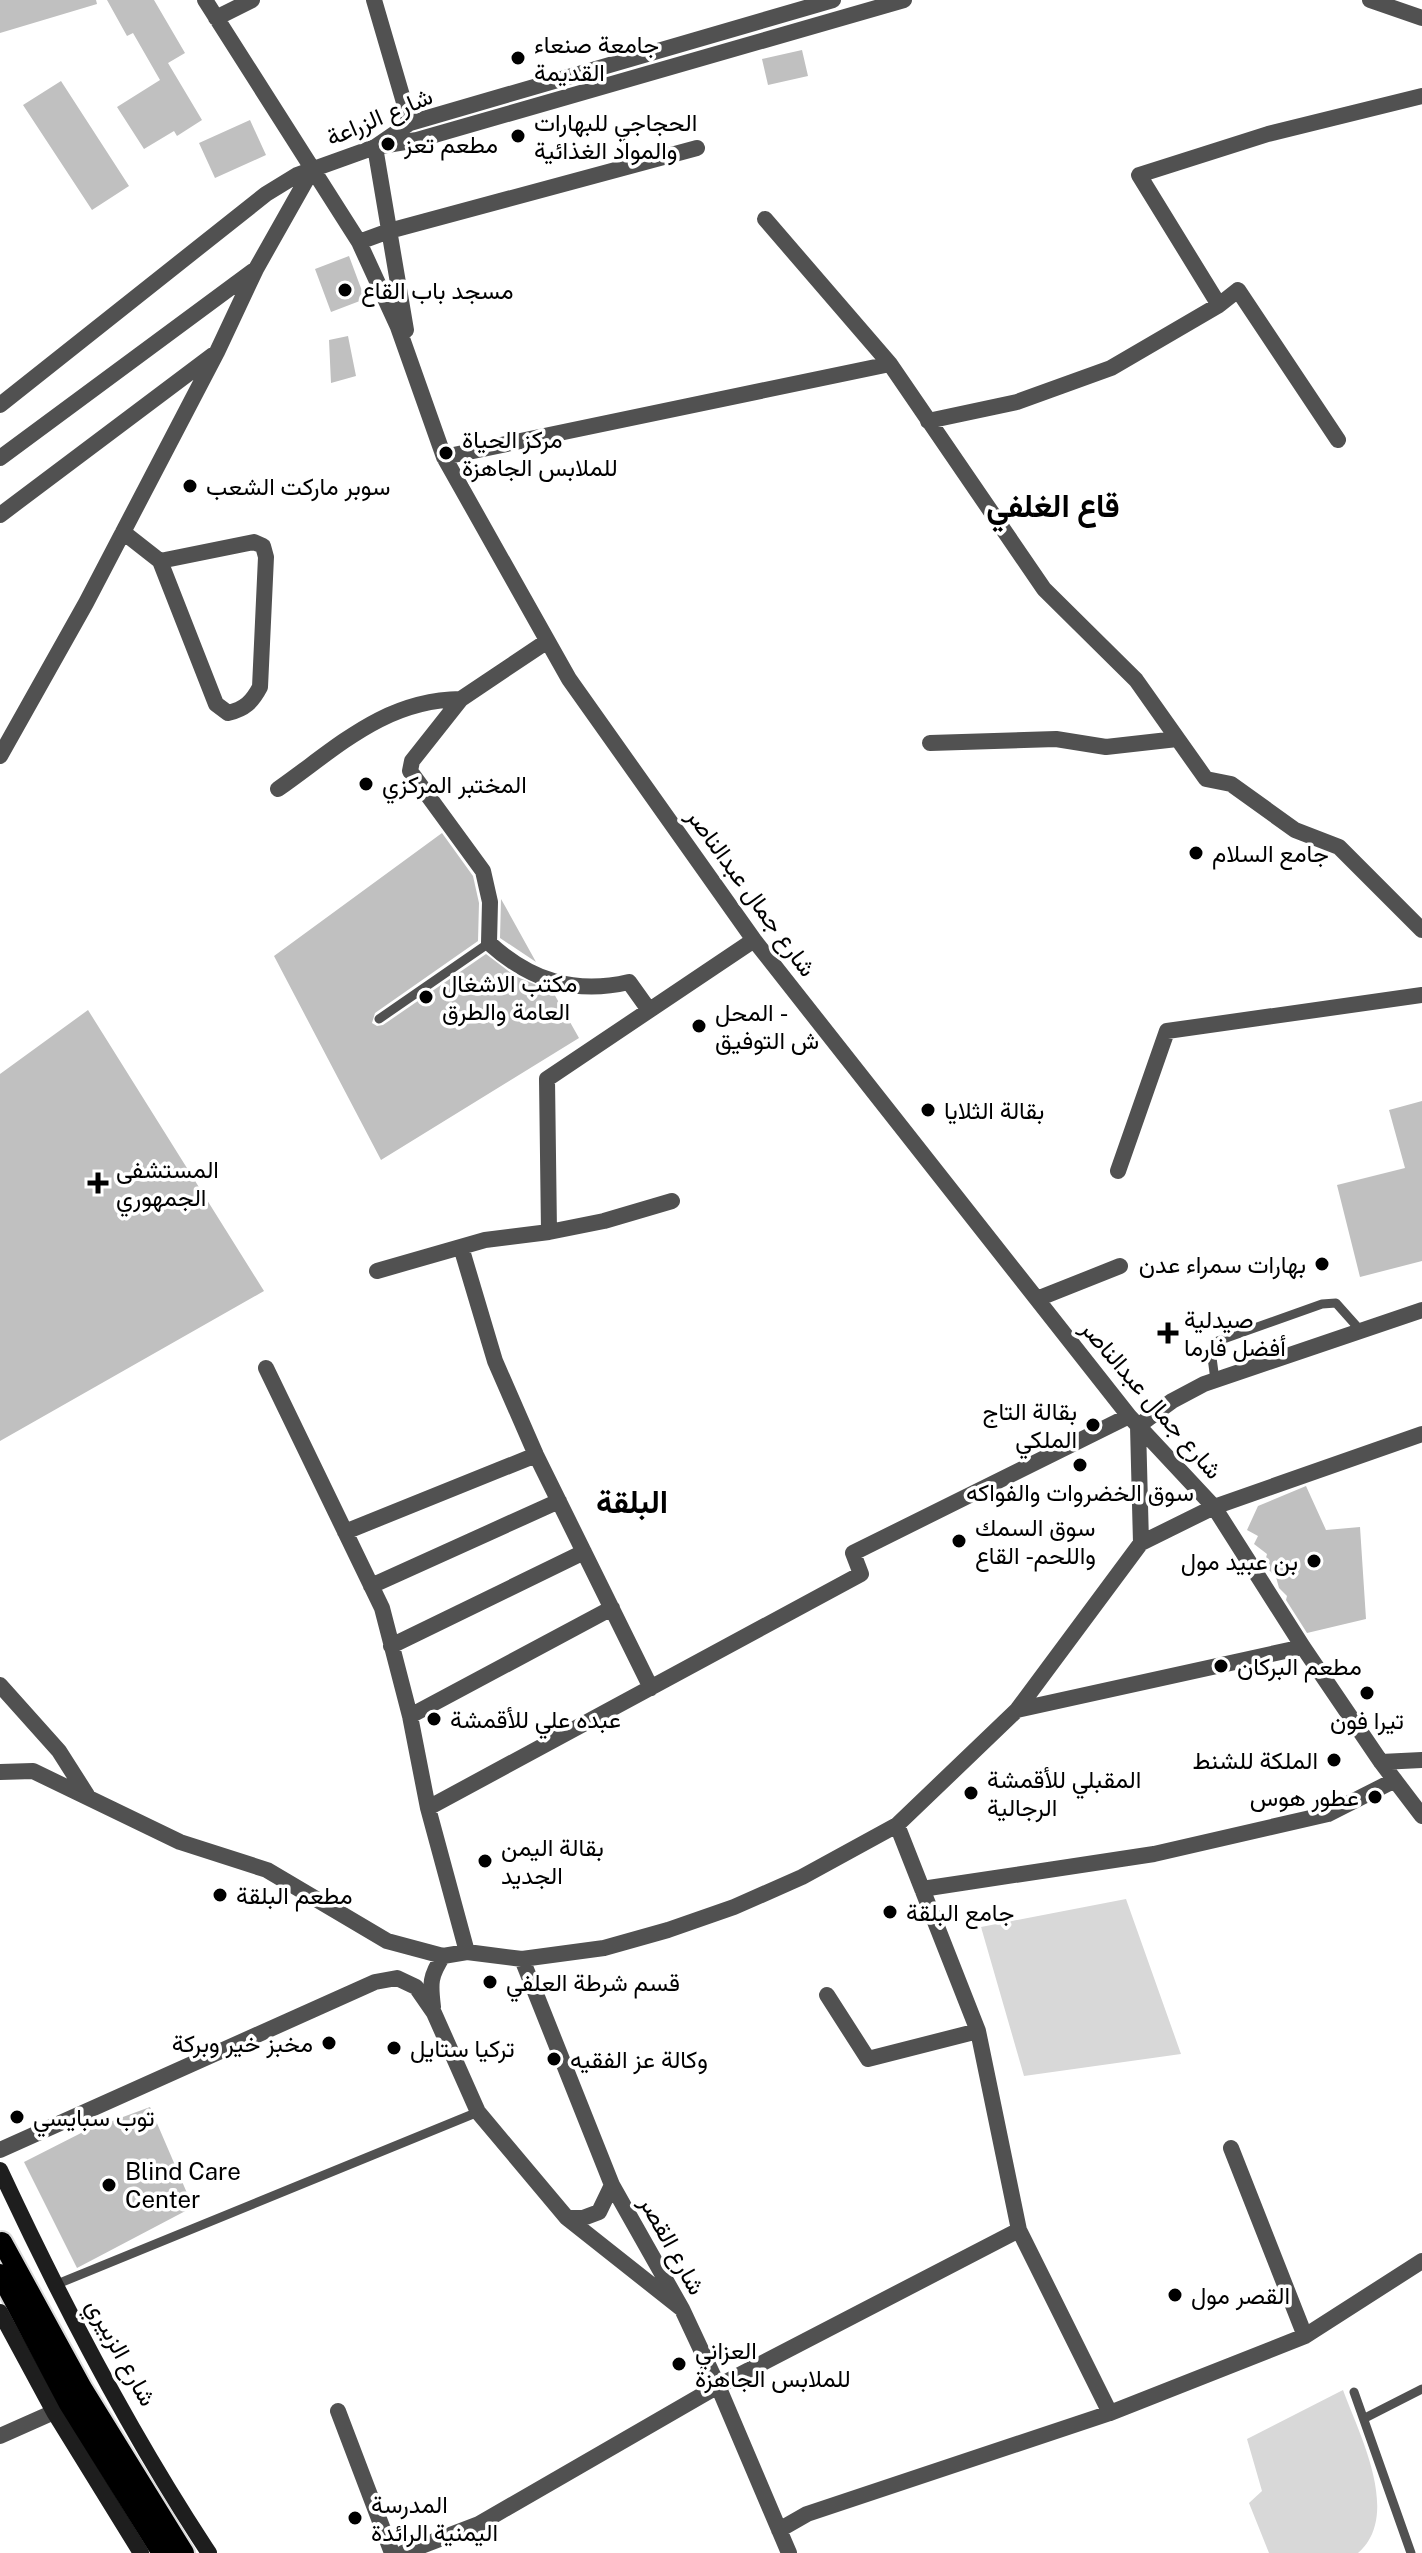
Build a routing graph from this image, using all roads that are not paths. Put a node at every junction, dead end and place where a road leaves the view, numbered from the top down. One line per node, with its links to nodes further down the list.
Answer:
1 (205, 0): 7 (street, شارع جمال عبدالناصر)
2 (252, 0): 7 (street)
3 (374, 0): 11 (street)
4 (833, 0): 11 (street, شارع الزراعة)
5 (904, 0): 12 (street)
6 (1370, 0): 8 (street)
7 (216, 18): 14 (street, شارع جمال عبدالناصر)
8 (1422, 18)
9 (1422, 90): 10 (street)
10 (1422, 96): 19 (street)
11 (410, 123): 12 (street, شارع الزراعة)
12 (375, 147): 14 (street, شارع الزراعة); 16 (street, شارع جمال عبدالناصر)
13 (697, 148): 16 (street)
14 (313, 168): 17 (street, شارع جمال عبدالناصر); 18 (street); 23 (street, شارع الزراعة)
15 (765, 219): 21 (street)
16 (389, 231): 17 (street); 22 (street, شارع جمال عبدالناصر)
17 (359, 242): 22 (street, شارع جمال عبدالناصر)
18 (256, 269): 20 (street); 27 (street)
19 (1219, 305): 24 (street); 25 (street)
20 (217, 352): 28 (street); 29 (street)
21 (890, 364): 24 (street); 26 (street)
22 (413, 371): 26 (street, شارع جمال عبدالناصر)
23 (0, 405)
24 (928, 421): 33 (street)
25 (1338, 440)
26 (444, 457): 31 (street, شارع جمال عبدالناصر)
27 (0, 458)
28 (2, 508)
29 (123, 532): 30 (street); 35 (street)
30 (160, 561): 30 (street)
31 (546, 642): 32 (street); 38 (street, شارع جمال عبدالناصر)
32 (461, 699): 36 (street); 39 (street)
33 (1177, 739): 34 (street); 37 (street)
34 (930, 743)
35 (0, 756)
36 (278, 789)
37 (1422, 930)
38 (754, 940): 41 (street); 49 (street, شارع جمال عبدالناصر)
39 (489, 943): 41 (street); 42 (lane)
40 (1422, 995): 43 (street)
41 (649, 1010): 45 (street)
42 (379, 1019)
43 (1118, 1171)
44 (672, 1201): 45 (street)
45 (549, 1232): 46 (street)
46 (461, 1247): 48 (street); 56 (street)
47 (1120, 1266): 49 (street)
48 (377, 1271)
49 (1037, 1299): 54 (street, شارع جمال عبدالناصر)
50 (1422, 1310): 51 (street)
51 (1361, 1331): 53 (street); 53 (lane)
52 (266, 1368): 59 (street)
53 (1215, 1380): 54 (street)
54 (1134, 1421): 58 (street, شارع جمال عبدالناصر); 60 (street); 67 (street)
55 (1422, 1434): 58 (street)
56 (536, 1455): 57 (street); 59 (street)
57 (559, 1501): 61 (street); 62 (street)
58 (1214, 1507): 60 (street); 65 (street, شارع جمال عبدالناصر)
59 (345, 1532): 62 (street)
60 (1141, 1543): 68 (street)
61 (584, 1552): 63 (street); 64 (street)
62 (371, 1586): 64 (street)
63 (612, 1608): 67 (street); 69 (street)
64 (391, 1646): 69 (street)
65 (1303, 1647): 68 (street); 71 (street, شارع جمال عبدالناصر)
66 (0, 1685): 74 (street)
67 (651, 1688): 75 (street)
68 (1017, 1710): 77 (street)
69 (410, 1716): 75 (street)
70 (1422, 1760): 71 (street)
71 (1381, 1762): 73 (street, شارع جمال عبدالناصر)
72 (0, 1772): 74 (street)
73 (1395, 1780): 76 (street, شارع جمال عبدالناصر); 78 (street)
74 (88, 1797): 80 (street)
75 (428, 1808): 79 (street)
76 (1422, 1816)
77 (897, 1825): 78 (street); 81 (street)
78 (922, 1889): 84 (street)
79 (467, 1952): 80 (street); 81 (street)
80 (443, 1956): 83 (street)
81 (522, 1959): 89 (street, شارع القصر)
82 (827, 1995): 84 (street)
83 (434, 2013): 85 (street); 87 (street)
84 (978, 2031): 93 (street)
85 (478, 2112): 92 (street); 97 (lane)
86 (1231, 2148): 100 (street)
87 (0, 2150)
88 (0, 2170): 91 (main road, شارع الزبيري)
89 (612, 2185): 92 (street); 98 (street, شارع القصر)
90 (0, 2210): 91 (main road)
91 (22, 2217): 97 (main road, شارع الزبيري)
92 (567, 2218): 98 (street)
93 (1019, 2230): 101 (street); 106 (street)
94 (2, 2242): 113 (main road, شارع الزبيري)
95 (1422, 2261): 100 (street)
96 (0, 2274): 112 (main road)
97 (55, 2285): 114 (main road, شارع الزبيري)
98 (682, 2309): 101 (street, شارع القصر)
99 (2, 2322): 105 (main road)
100 (1305, 2336): 106 (street)
101 (718, 2386): 109 (street, شارع القصر); 110 (street)
102 (1422, 2389): 107 (lane)
103 (1354, 2392): 107 (lane)
104 (338, 2411): 115 (street)
105 (54, 2412): 108 (street); 111 (main road)
106 (1110, 2413): 109 (street)
107 (1365, 2418): 118 (lane)
108 (0, 2436)
109 (779, 2530): 117 (street, شارع القصر)
110 (424, 2549): 116 (street)
111 (141, 2553)
112 (162, 2553)
113 (184, 2553)
114 (209, 2553)
115 (392, 2553)
116 (403, 2553)
117 (789, 2553)
118 (1411, 2553)

